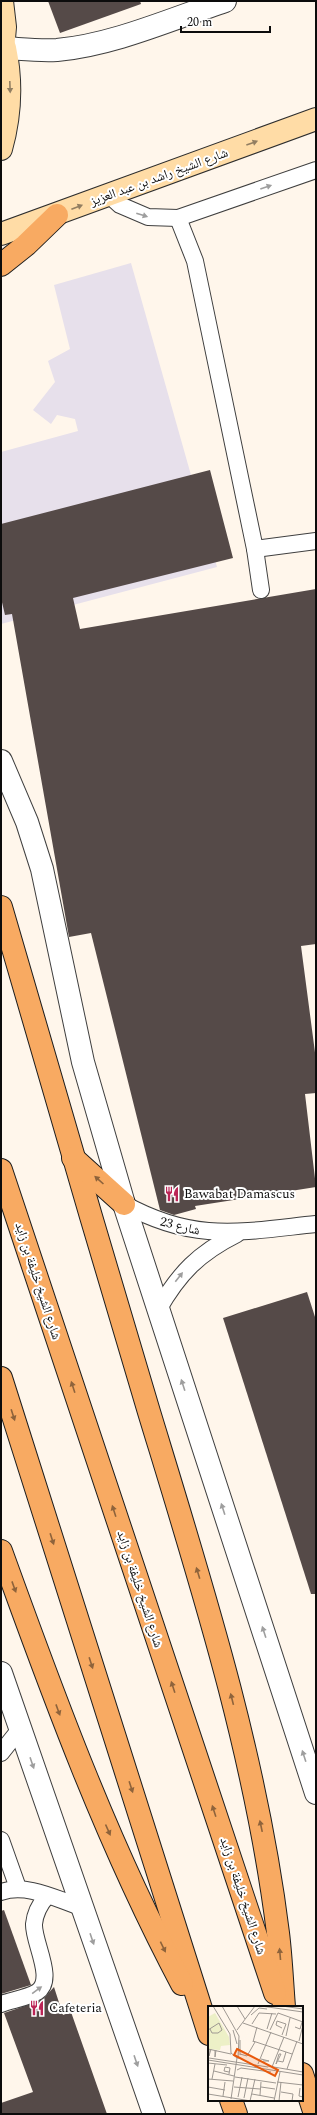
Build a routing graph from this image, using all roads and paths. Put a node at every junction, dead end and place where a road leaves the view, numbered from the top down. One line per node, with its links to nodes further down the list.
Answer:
1 (2, 1): 3 (main road)
2 (225, 1): 3 (street)
3 (3, 56): 5 (main road, one-way to 5)
4 (316, 119): 7 (main road, شارع الشيخ راشد بن عبد العزيز, one-way to 4)
5 (1, 149)
6 (316, 170): 9 (lane, one-way to 6)
7 (109, 195): 8 (main road, شارع الشيخ راشد بن عبد العزيز, one-way to 7); 9 (lane, one-way to 9)
8 (57, 215): 10 (main road, شارع الشيخ راشد بن عبد العزيز); 11 (main road)
9 (178, 218): 13 (lane)
10 (1, 234)
11 (1, 265)
12 (316, 541): 13 (lane)
13 (255, 549): 14 (lane)
14 (261, 590)
15 (1, 761): 19 (street)
16 (1, 907): 17 (main road)
17 (73, 1157): 19 (main road, one-way to 17); 36 (main road, one-way to 17)
18 (1, 1170): 35 (main road, شارع الشيخ خليفة بن زايد, one-way to 18)
19 (124, 1204): 21 (lane, شارع 23); 22 (street)
20 (316, 1224): 21 (lane, شارع 23)
21 (240, 1232): 22 (lane, شارع 23, one-way to 21)
22 (158, 1310): 28 (street, one-way to 22)
23 (1, 1378): 37 (main road, one-way to 37)
24 (1, 1551): 37 (main road, one-way to 37)
25 (1, 1673): 26 (street)
26 (20, 1729): 27 (lane); 33 (street, one-way to 33)
27 (1, 1753)
28 (316, 1793)
29 (1, 1840): 30 (lane)
30 (18, 1888): 31 (lane); 32 (lane)
31 (1, 1892)
32 (47, 1896): 33 (lane); 34 (lane, one-way to 32)
33 (81, 1907): 40 (street, one-way to 40)
34 (1, 2004)
35 (280, 2006)
36 (284, 2006)
37 (208, 2032)
38 (303, 2077): 42 (main road)
39 (231, 2101): 41 (main road)
40 (154, 2114)
41 (236, 2114)
42 (315, 2114)

